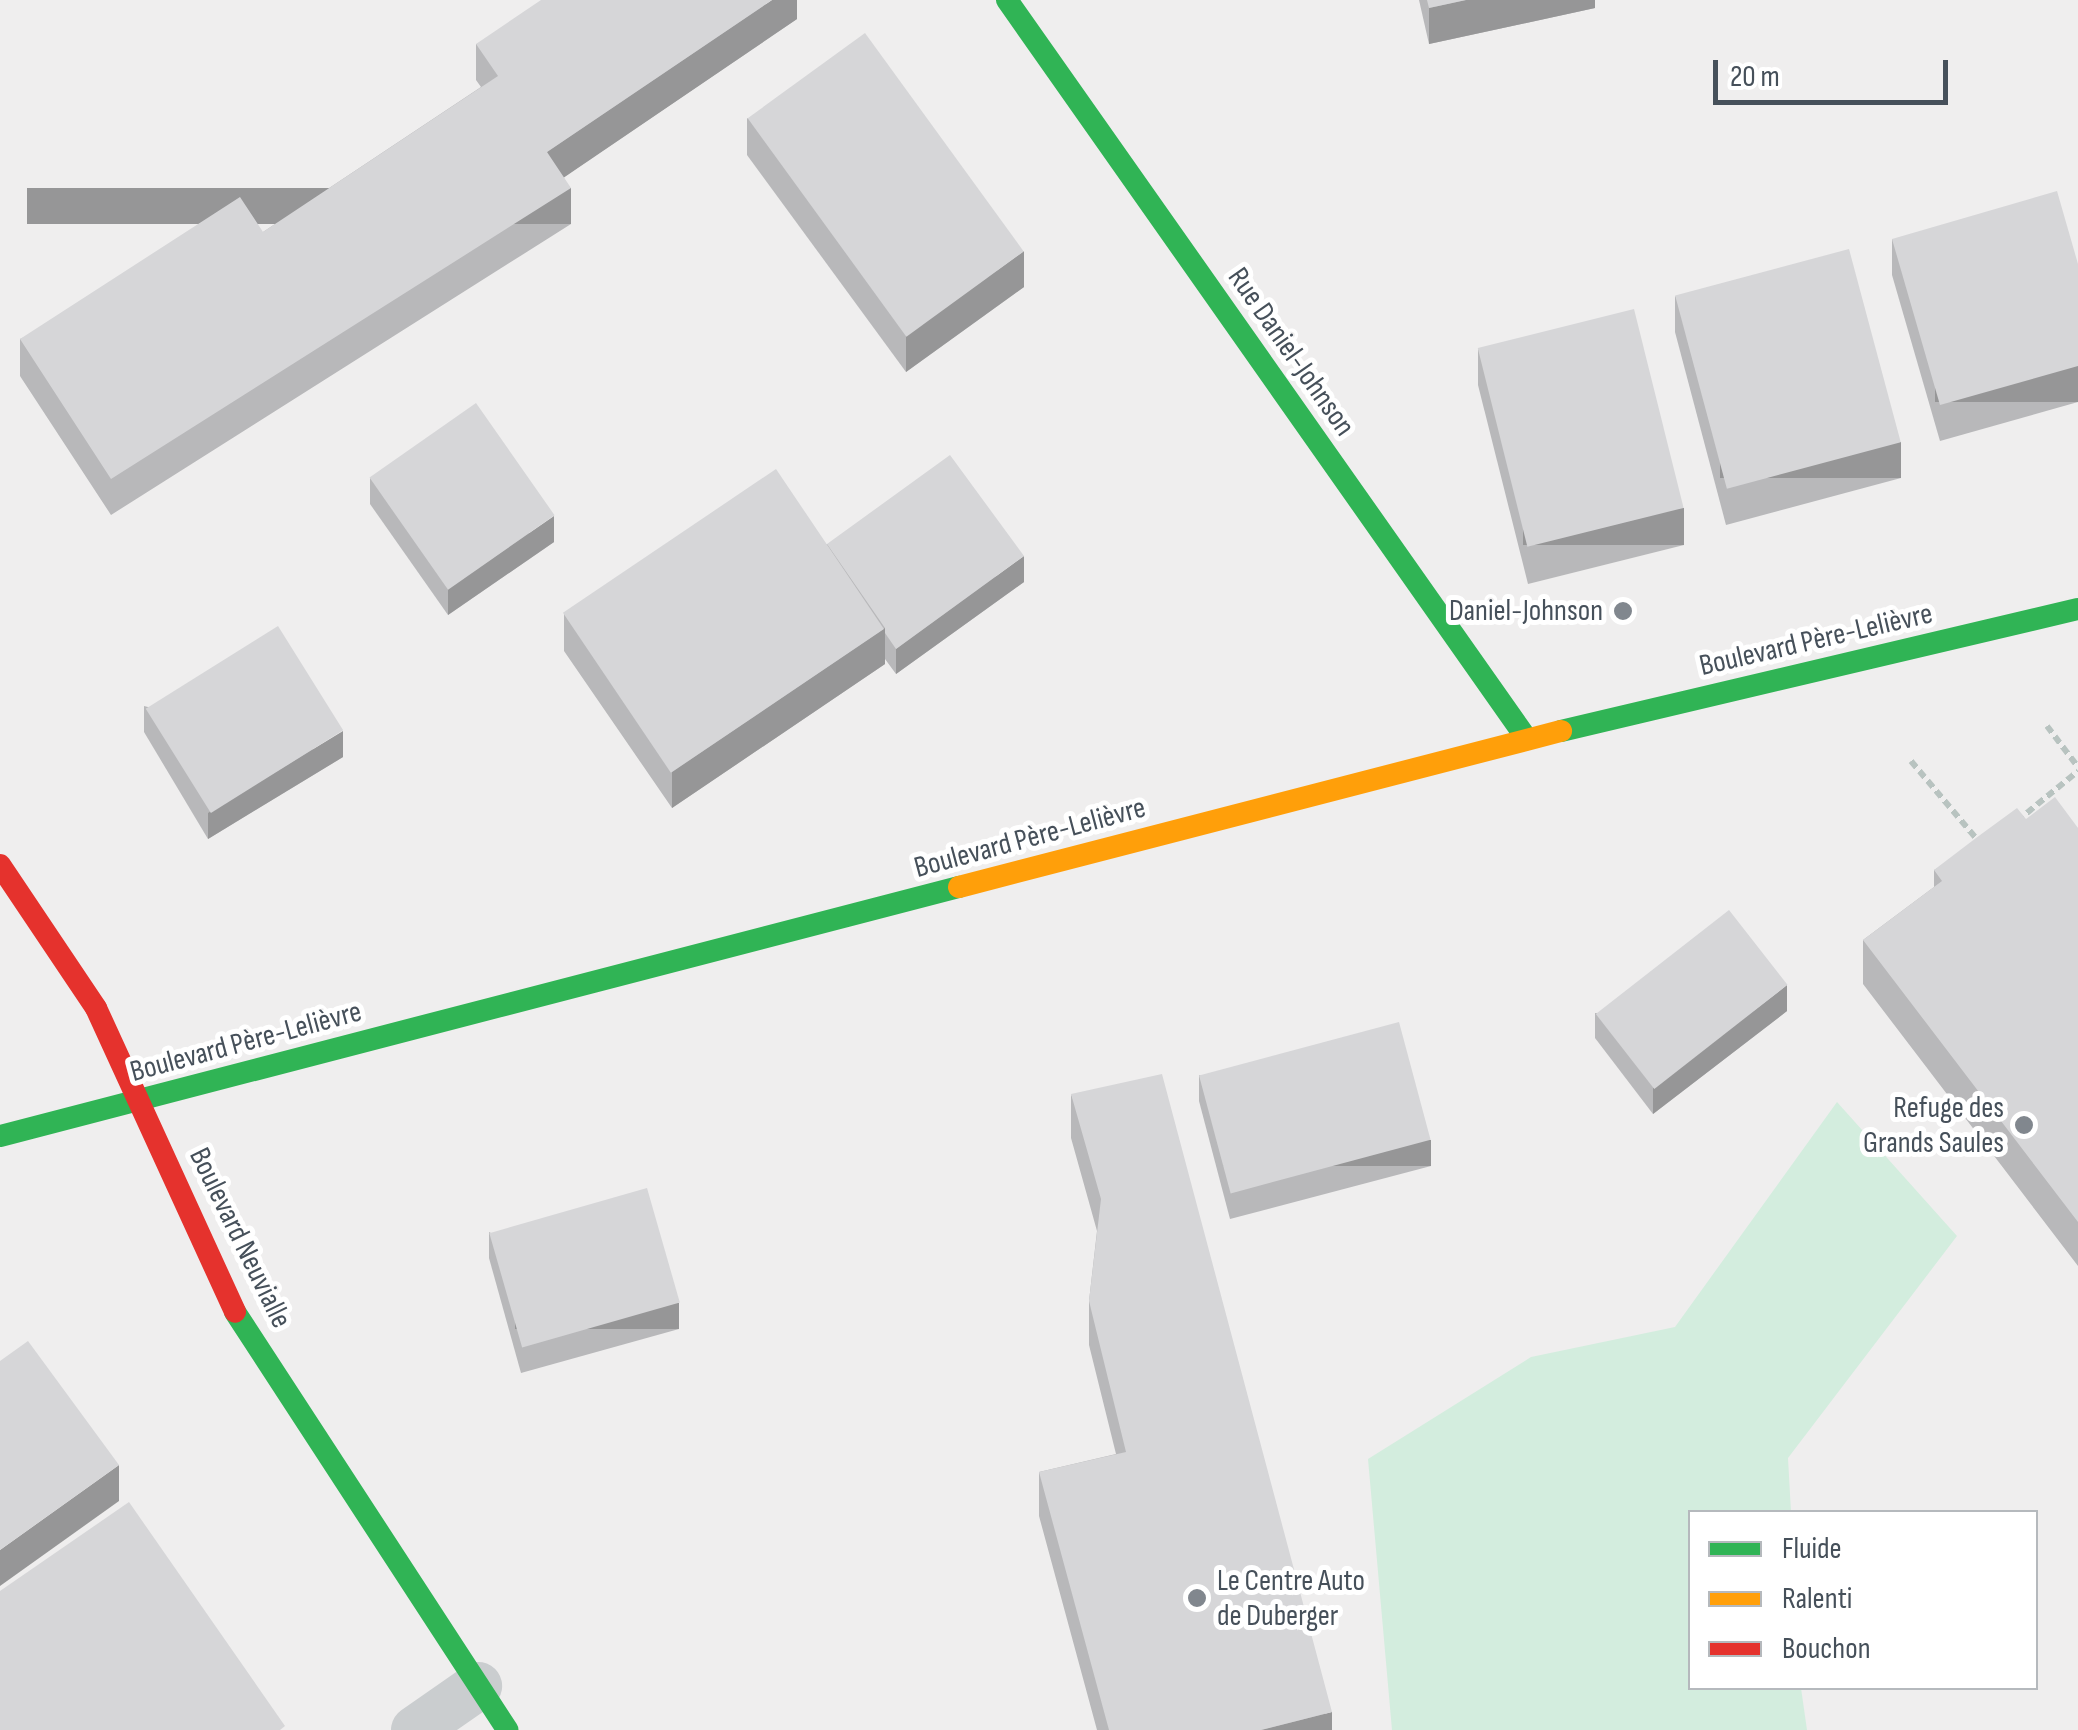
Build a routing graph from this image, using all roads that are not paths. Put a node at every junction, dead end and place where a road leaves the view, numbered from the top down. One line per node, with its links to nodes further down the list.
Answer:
1 (1006, 0): 3 (main road, Rue Daniel-Johnson)
2 (2078, 609): 3 (main road, Boulevard Père-Lelièvre)
3 (1526, 739): 5 (main road, Boulevard Père-Lelièvre)
4 (0, 865): 5 (main road, Boulevard Neuvialle)
5 (142, 1100): 6 (main road, Boulevard Père-Lelièvre); 7 (main road, Boulevard Neuvialle)
6 (0, 1136)
7 (478, 1686): 8 (lane); 9 (main road, Boulevard Neuvialle)
8 (415, 1730)
9 (507, 1730)

